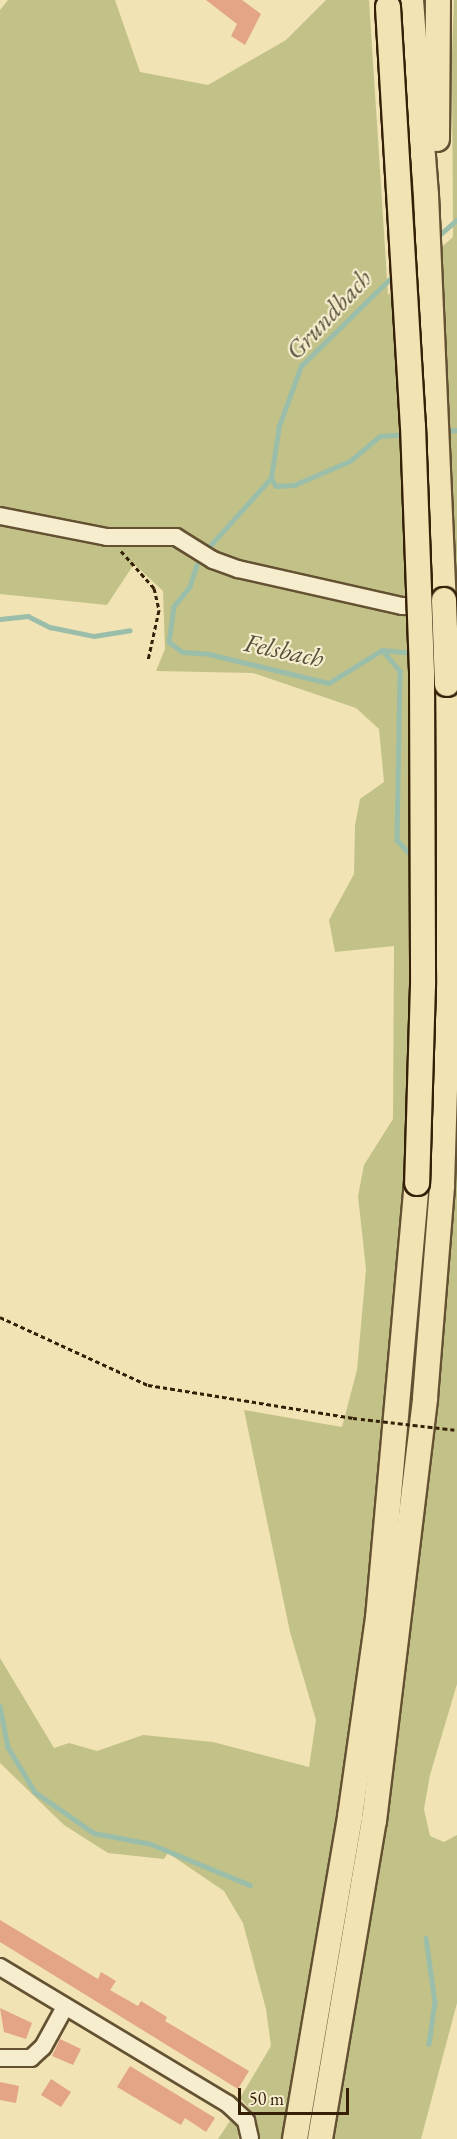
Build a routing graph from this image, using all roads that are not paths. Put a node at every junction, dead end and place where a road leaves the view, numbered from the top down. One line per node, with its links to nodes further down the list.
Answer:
1 (438, 0): 4 (highway)
2 (411, 2): 4 (highway)
3 (387, 3): 11 (highway, bridge)
4 (428, 233): 12 (highway, bridge)
5 (0, 516): 6 (street)
6 (457, 607)
7 (0, 1967): 8 (street)
8 (65, 2007): 9 (street); 10 (street)
9 (0, 2058)
10 (249, 2139)
11 (295, 2139)
12 (320, 2139)

